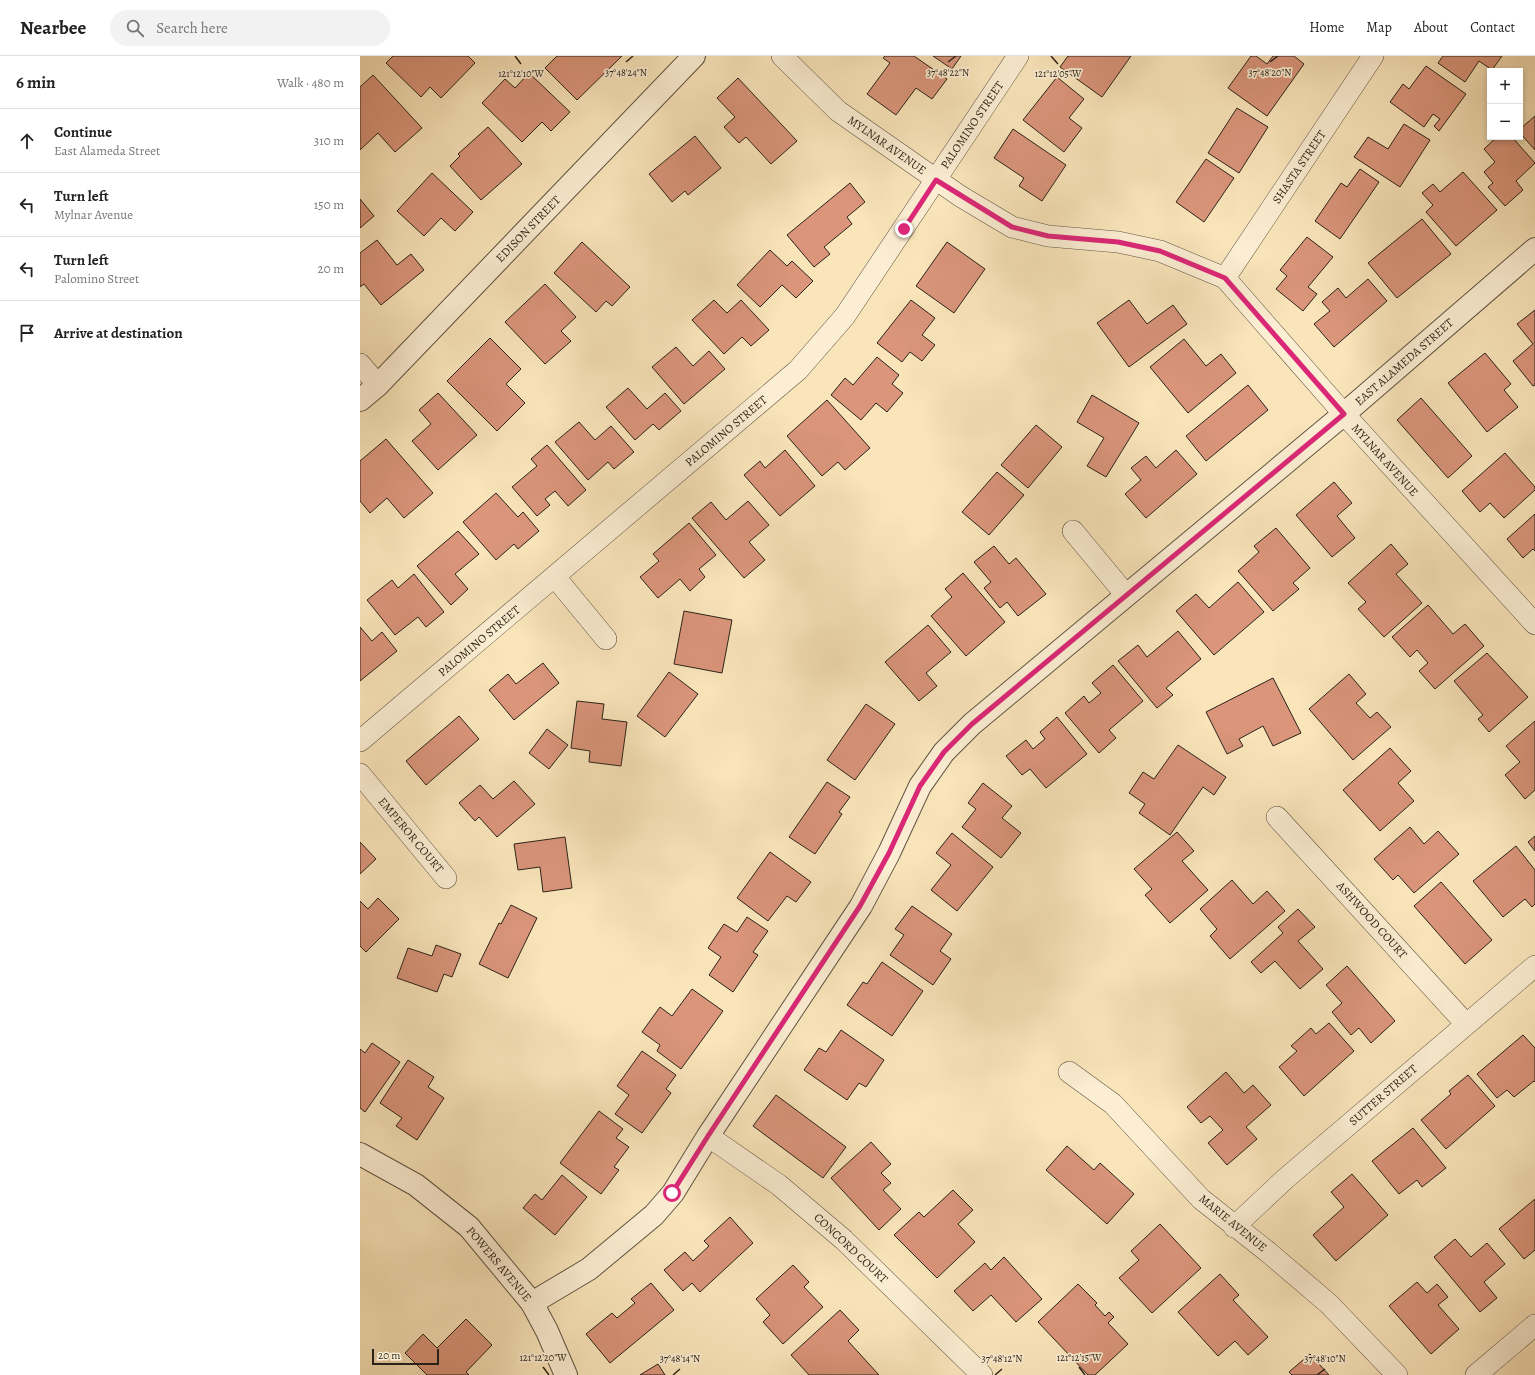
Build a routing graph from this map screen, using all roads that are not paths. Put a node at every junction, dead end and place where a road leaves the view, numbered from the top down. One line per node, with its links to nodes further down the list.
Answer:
1 (694, 56): 9 (street, EDISON STREET)
2 (782, 56): 5 (street, MYLNAR AVENUE)
3 (1018, 56): 5 (street, PALOMINO STREET)
4 (1373, 56): 7 (street, SHASTA STREET)
5 (936, 180): 7 (street, MYLNAR AVENUE); 13 (street, PALOMINO STREET)
6 (1535, 249): 11 (street, EAST ALAMEDA STREET)
7 (1225, 278): 11 (street, MYLNAR AVENUE)
8 (360, 364): 9 (street)
9 (378, 385): 10 (street, EDISON STREET)
10 (360, 400)
11 (1344, 414): 14 (street, EAST ALAMEDA STREET); 15 (street, MYLNAR AVENUE)
12 (1073, 531): 14 (street)
13 (555, 577): 16 (street); 17 (street, PALOMINO STREET)
14 (1126, 595): 24 (street, EAST ALAMEDA STREET)
15 (1535, 624)
16 (606, 639)
17 (360, 741)
18 (360, 774): 20 (street, EMPEROR COURT)
19 (1277, 817): 22 (street, ASHWOOD COURT)
20 (446, 878)
21 (1535, 966): 22 (street, SUTTER STREET)
22 (1466, 1024): 26 (street, SUTTER STREET)
23 (1069, 1072): 26 (street, MARIE AVENUE)
24 (708, 1136): 27 (street, EAST ALAMEDA STREET); 30 (street, CONCORD COURT)
25 (360, 1154): 27 (street, POWERS AVENUE)
26 (1234, 1227): 31 (street, MARIE AVENUE)
27 (532, 1303): 29 (street, POWERS AVENUE)
28 (1535, 1325): 32 (street)
29 (566, 1375)
30 (982, 1375)
31 (1397, 1375)
32 (1476, 1375)

